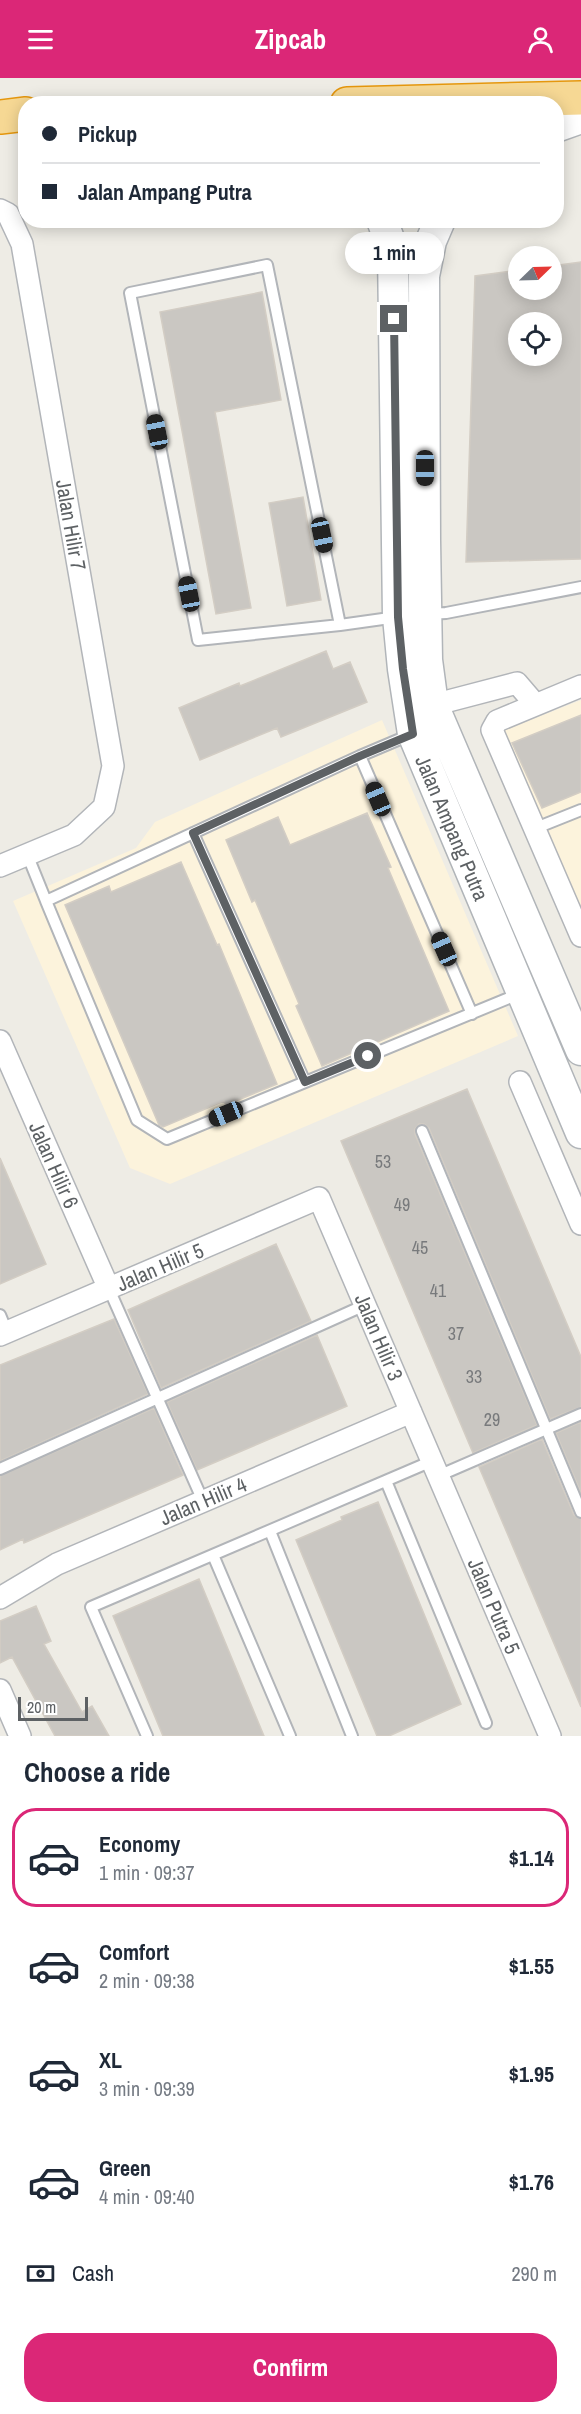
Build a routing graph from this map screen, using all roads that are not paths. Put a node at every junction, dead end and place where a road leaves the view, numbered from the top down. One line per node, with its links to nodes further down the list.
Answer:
1 (564, 98): 2 (highway)
2 (581, 98)
3 (18, 115): 4 (highway)
4 (0, 117)
5 (581, 118): 6 (street)
6 (564, 124)
7 (0, 210): 21 (street, Jalan Hilir 7)
8 (385, 228): 11 (street, Jalan Ampang Putra)
9 (437, 228): 11 (street, Jalan Ampang Putra)
10 (581, 587): 11 (lane)
11 (412, 616): 12 (lane); 15 (street, Jalan Ampang Putra); 16 (street, Jalan Ampang Putra)
12 (340, 626): 12 (lane)
13 (581, 686): 14 (street)
14 (535, 704): 15 (street); 19 (street)
15 (433, 705): 28 (street, Jalan Ampang Putra)
16 (413, 734): 17 (lane); 25 (street, Jalan Ampang Putra)
17 (360, 756): 20 (lane); 26 (lane)
18 (581, 810): 19 (lane)
19 (536, 828): 24 (street)
20 (193, 833): 23 (lane); 29 (lane)
21 (27, 854): 22 (street, Jalan Hilir 7); 23 (lane)
22 (0, 866)
23 (46, 900): 29 (lane)
24 (581, 936)
25 (521, 993): 26 (lane); 32 (street, Jalan Ampang Putra)
26 (472, 1014): 29 (lane)
27 (0, 1041): 35 (street, Jalan Hilir 6)
28 (581, 1050)
29 (305, 1082)
30 (520, 1082): 34 (street)
31 (422, 1131): 41 (lane)
32 (581, 1133)
33 (319, 1198): 35 (street, Jalan Hilir 5); 36 (street, Jalan Hilir 3)
34 (581, 1224)
35 (109, 1289): 37 (street, Jalan Hilir 5); 38 (lane)
36 (365, 1305): 38 (lane); 39 (street, Jalan Hilir 3)
37 (2, 1327)
38 (157, 1398): 42 (lane); 45 (lane)
39 (411, 1412): 43 (street, Jalan Hilir 3); 45 (street, Jalan Hilir 4)
40 (581, 1414): 41 (lane)
41 (546, 1429): 43 (lane); 46 (lane)
42 (0, 1469)
43 (435, 1469): 44 (lane); 56 (street, Jalan Putra 5)
44 (386, 1481): 47 (lane); 51 (lane)
45 (203, 1501): 49 (street, Jalan Hilir 4)
46 (581, 1512)
47 (270, 1531): 48 (lane); 55 (lane)
48 (213, 1555): 53 (lane); 54 (lane)
49 (0, 1598)
50 (0, 1690): 52 (street)
51 (486, 1723)
52 (20, 1736)
53 (147, 1736)
54 (290, 1736)
55 (352, 1736)
56 (550, 1736)

